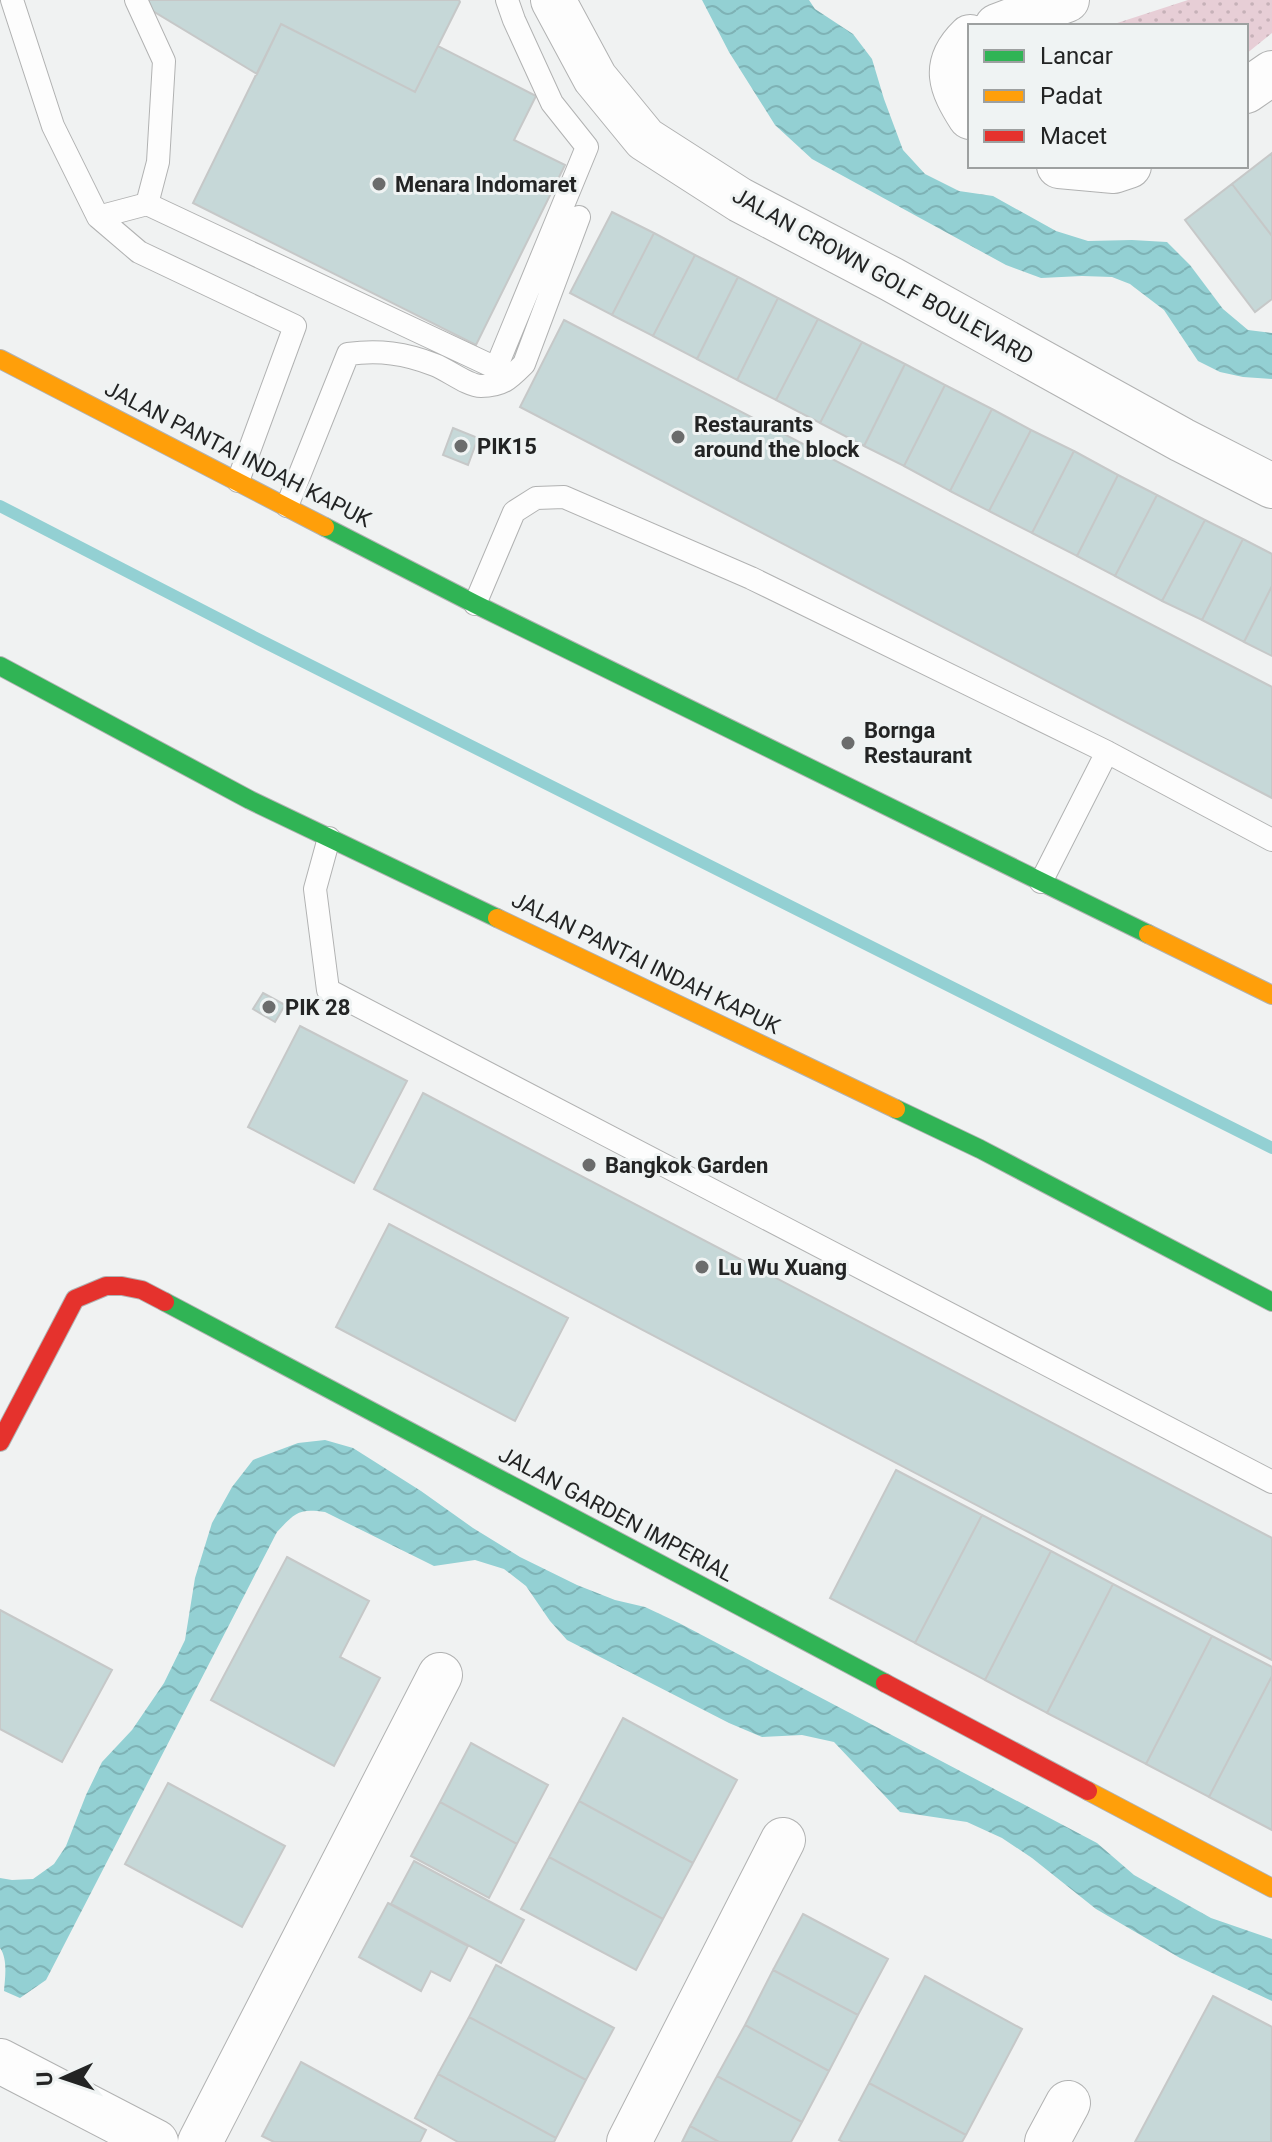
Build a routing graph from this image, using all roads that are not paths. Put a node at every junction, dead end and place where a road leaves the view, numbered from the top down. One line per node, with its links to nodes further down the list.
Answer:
1 (12, 0): 14 (lane)
2 (136, 0): 13 (lane)
3 (507, 0): 13 (lane)
4 (553, 0): 20 (street, JALAN CROWN GOLF BOULEVARD)
5 (1067, 0): 6 (street)
6 (1002, 24)
7 (968, 39): 10 (street)
8 (1272, 73): 9 (street)
9 (1248, 90)
10 (968, 114)
11 (1081, 168): 12 (street)
12 (1123, 168)
13 (147, 204): 14 (lane)
14 (98, 217): 19 (lane)
15 (579, 217): 21 (lane)
16 (0, 359): 17 (main road, JALAN PANTAI INDAH KAPUK)
17 (48, 383): 18 (main road); 19 (main road, JALAN PANTAI INDAH KAPUK)
18 (12, 389)
19 (238, 481): 21 (main road, JALAN PANTAI INDAH KAPUK)
20 (1272, 486)
21 (287, 506): 22 (main road, JALAN PANTAI INDAH KAPUK)
22 (475, 604): 24 (lane); 27 (main road, JALAN PANTAI INDAH KAPUK)
23 (0, 666): 25 (main road, JALAN PANTAI INDAH KAPUK)
24 (1107, 752): 26 (lane); 27 (lane)
25 (329, 838): 29 (main road, JALAN PANTAI INDAH KAPUK); 31 (lane)
26 (1272, 840)
27 (1041, 882): 28 (main road, JALAN PANTAI INDAH KAPUK)
28 (1272, 995)
29 (1272, 1302)
30 (0, 1442): 34 (main road, JALAN GARDEN IMPERIAL)
31 (1272, 1482)
32 (440, 1675): 38 (street)
33 (783, 1840): 39 (street)
34 (1272, 1888)
35 (0, 2061): 37 (street)
36 (1068, 2103): 40 (street)
37 (156, 2142)
38 (200, 2142)
39 (629, 2142)
40 (1047, 2142)

